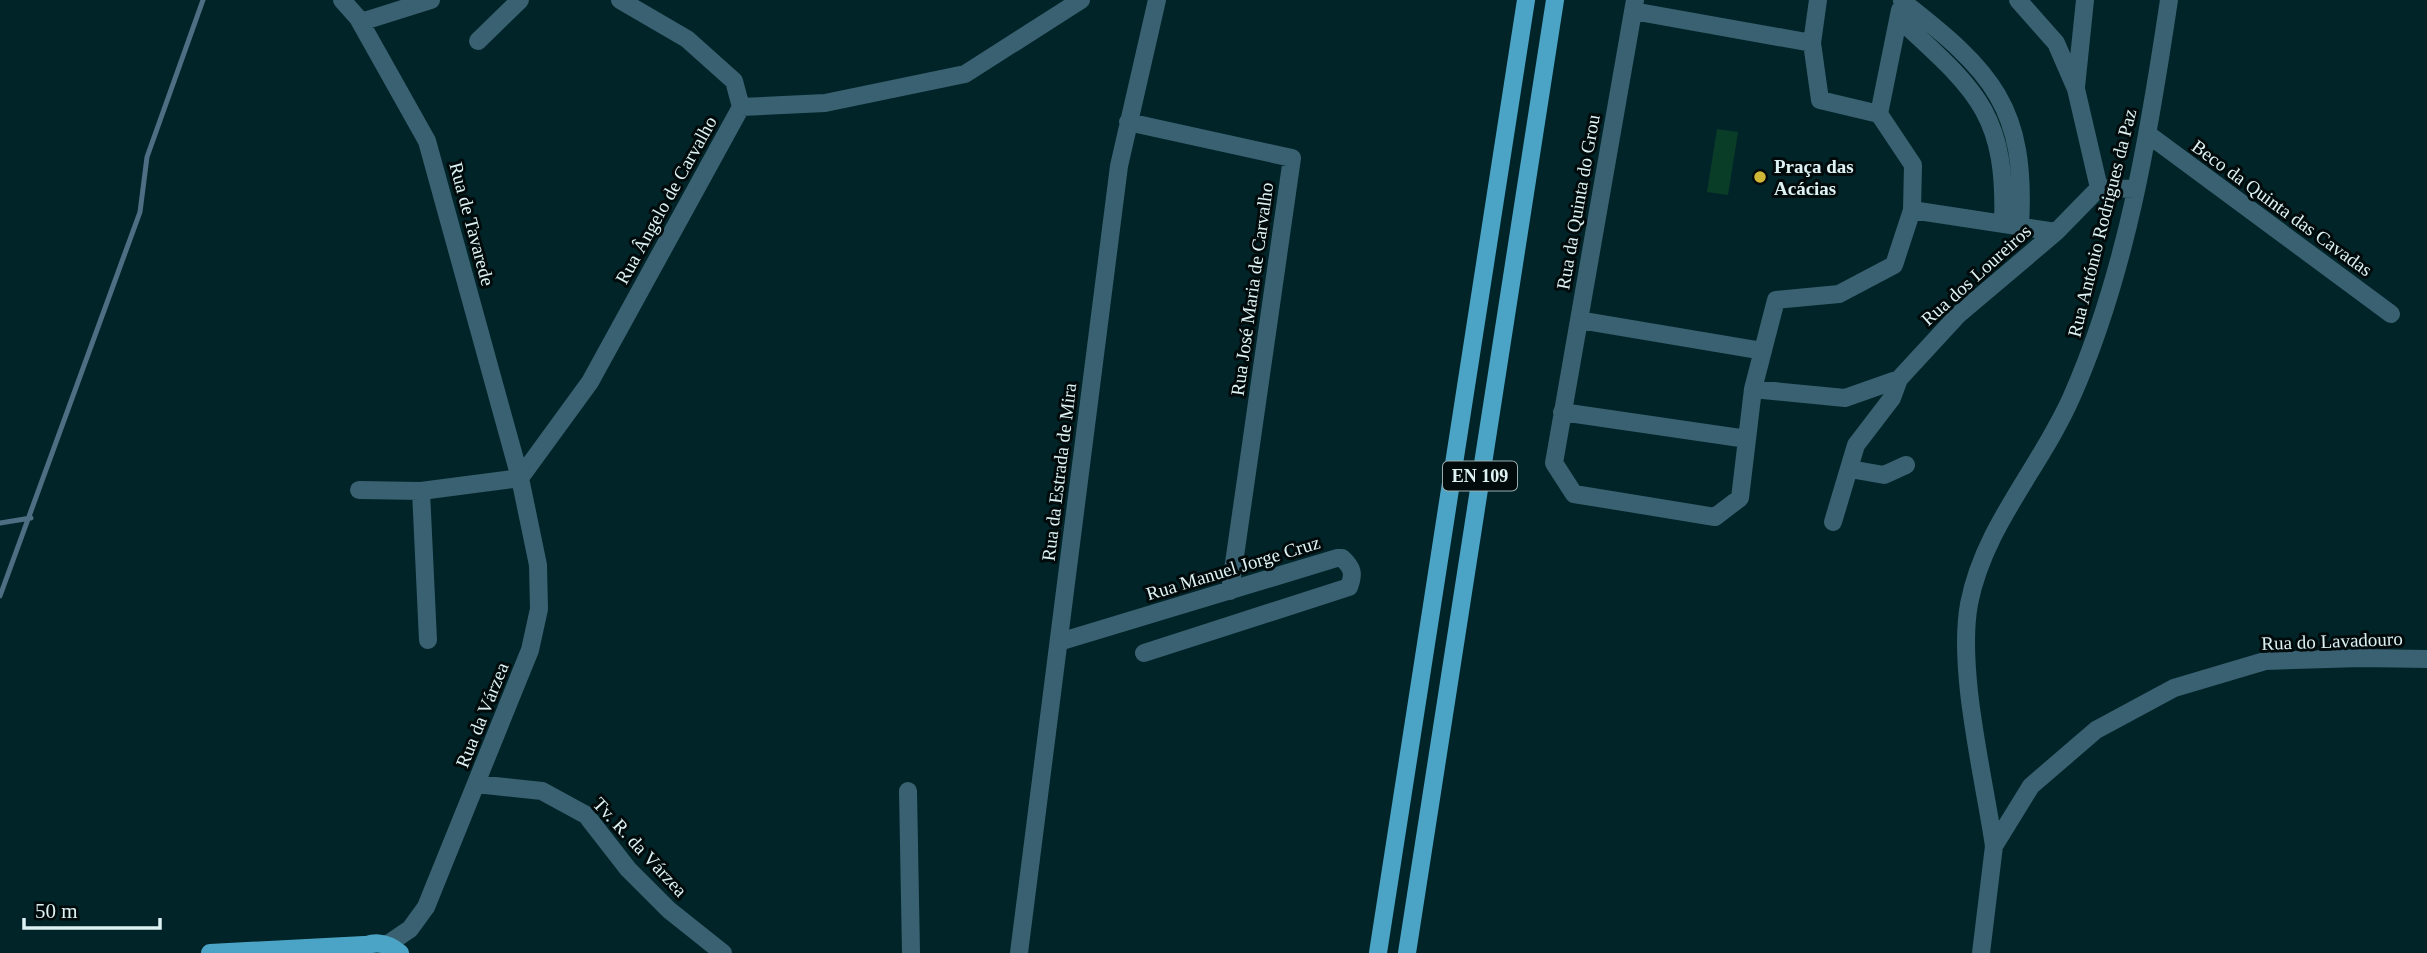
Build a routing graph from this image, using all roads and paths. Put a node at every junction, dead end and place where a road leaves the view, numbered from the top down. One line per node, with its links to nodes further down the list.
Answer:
1 (342, 0): 15 (street, Rua de Tavarede)
2 (431, 0): 15 (street)
3 (520, 0): 16 (street)
4 (620, 0): 19 (street)
5 (1081, 0): 19 (street, Rua Ângelo de Carvalho)
6 (1157, 0): 21 (street, Rua da Estrada de Mira)
7 (1526, 0): 56 (main road, EN 109)
8 (1555, 0): 57 (main road, EN 109)
9 (1818, 0): 17 (street)
10 (2018, 0): 18 (street)
11 (2085, 0): 18 (street)
12 (2169, 0): 22 (street, Rua António Rodrigues da Paz)
13 (1634, 6): 17 (street); 29 (street, Rua da Quinta do Grou)
14 (1901, 6): 20 (street); 26 (street)
15 (361, 22): 37 (street, Rua de Tavarede)
16 (478, 41)
17 (1812, 43): 20 (street)
18 (2076, 89): 23 (street)
19 (741, 107): 37 (street, Rua Ângelo de Carvalho)
20 (1879, 114): 25 (street)
21 (1128, 122): 41 (street, Rua José Maria de Carvalho); 43 (street, Rua da Estrada de Mira)
22 (2149, 135): 24 (street, Rua António Rodrigues da Paz); 28 (street, Beco da Quinta das Cavadas)
23 (2099, 188): 24 (street); 27 (street, Rua dos Loureiros)
24 (2136, 188): 48 (street, Rua António Rodrigues da Paz)
25 (1912, 210): 26 (street); 30 (street, Rua da Quinta do Grou)
26 (2012, 225): 27 (street)
27 (2056, 232): 31 (street, Rua dos Loureiros)
28 (2391, 314)
29 (1579, 320): 30 (street); 33 (street, Rua da Quinta do Grou)
30 (1763, 351): 32 (street, Rua da Quinta do Grou)
31 (1899, 379): 32 (street, Rua dos Loureiros); 36 (street)
32 (1754, 389): 34 (street, Rua da Quinta do Grou)
33 (1562, 412): 34 (street); 34 (street, Rua da Quinta do Grou)
34 (1747, 439)
35 (1906, 465): 36 (street)
36 (1850, 469): 40 (street)
37 (520, 478): 39 (street); 46 (street, Rua da Várzea)
38 (359, 490): 39 (street)
39 (421, 491): 42 (street)
40 (1833, 522)
41 (1230, 591): 43 (street, Rua Manuel Jorge Cruz); 44 (street, Rua Manuel Jorge Cruz)
42 (428, 640)
43 (1059, 642): 55 (street, Rua da Estrada de Mira)
44 (1144, 653)
45 (2427, 659): 48 (street, Rua do Lavadouro)
46 (476, 784): 50 (street, Rua da Várzea); 53 (street, Tv. R. da Várzea)
47 (908, 791): 54 (street)
48 (1994, 846): 58 (street, Rua do Lavadouro)
49 (359, 949): 50 (main road); 51 (main road)
50 (395, 949): 52 (main road)
51 (210, 953)
52 (418, 953)
53 (723, 953)
54 (911, 953)
55 (1019, 953)
56 (1378, 953)
57 (1406, 953)
58 (1981, 953)

